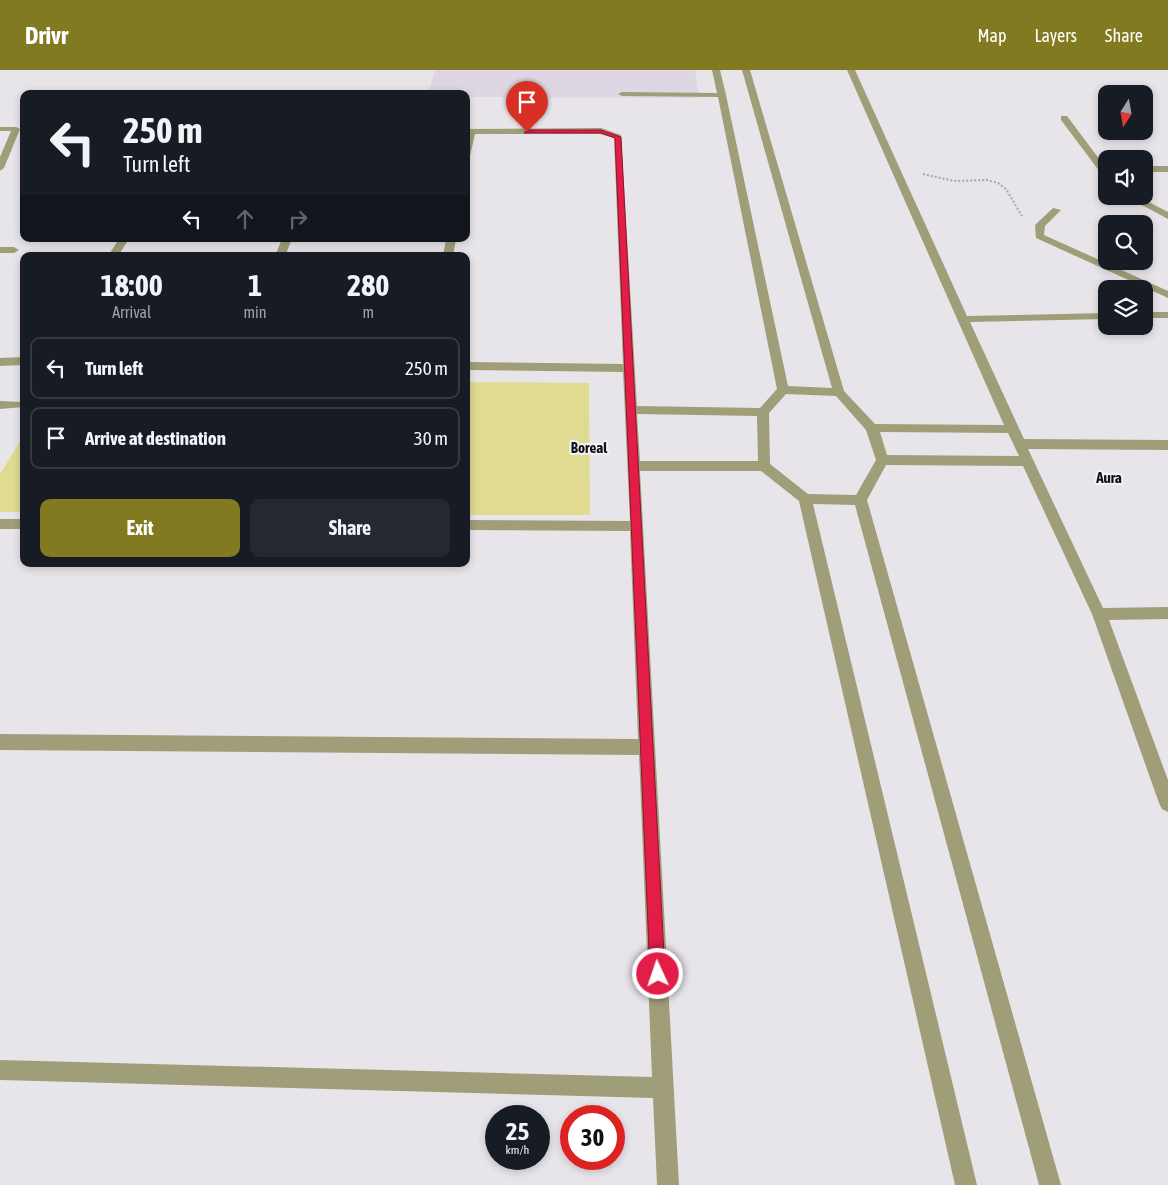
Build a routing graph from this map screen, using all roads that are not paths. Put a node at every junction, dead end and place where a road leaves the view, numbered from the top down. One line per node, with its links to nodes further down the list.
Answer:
1 (716, 70): 5 (street)
2 (746, 70): 29 (street)
3 (851, 70): 23 (street)
4 (622, 94): 5 (street)
5 (722, 95): 28 (street)
6 (1064, 118): 10 (street)
7 (0, 129): 8 (street)
8 (20, 129): 11 (street)
9 (470, 132): 27 (street)
10 (1098, 161)
11 (0, 168)
12 (1153, 169): 13 (street)
13 (1168, 169)
14 (1147, 205): 16 (street)
15 (1056, 210): 19 (street)
16 (1168, 216)
17 (0, 250): 18 (street)
18 (14, 250)
19 (1168, 296)
20 (1168, 314): 21 (street)
21 (1153, 315)
22 (1098, 316): 23 (street)
23 (963, 319): 35 (street)
24 (20, 361): 25 (street)
25 (0, 362)
26 (470, 366): 27 (street)
27 (630, 368): 32 (street)
28 (783, 390): 29 (street); 33 (street)
29 (839, 392): 34 (street)
30 (0, 405): 31 (street)
31 (19, 405)
32 (632, 410): 33 (street); 40 (street)
33 (763, 412): 41 (street)
34 (872, 428): 35 (street); 38 (street)
35 (1013, 429): 36 (street)
36 (1020, 444): 37 (street); 39 (street)
37 (1168, 445)
38 (882, 460): 39 (street); 43 (street)
39 (1027, 461): 49 (street)
40 (633, 466): 41 (street); 47 (street)
41 (764, 466): 42 (street)
42 (805, 499): 43 (street); 56 (street)
43 (860, 500): 57 (street)
44 (0, 524): 45 (street)
45 (20, 524)
46 (470, 526): 47 (street)
47 (635, 526): 51 (street)
48 (1168, 613): 49 (street)
49 (1099, 614): 52 (street)
50 (0, 742): 51 (street)
51 (646, 747): 54 (street)
52 (1168, 803)
53 (0, 1070): 54 (street)
54 (663, 1088): 55 (street)
55 (668, 1185)
56 (966, 1185)
57 (1050, 1185)

